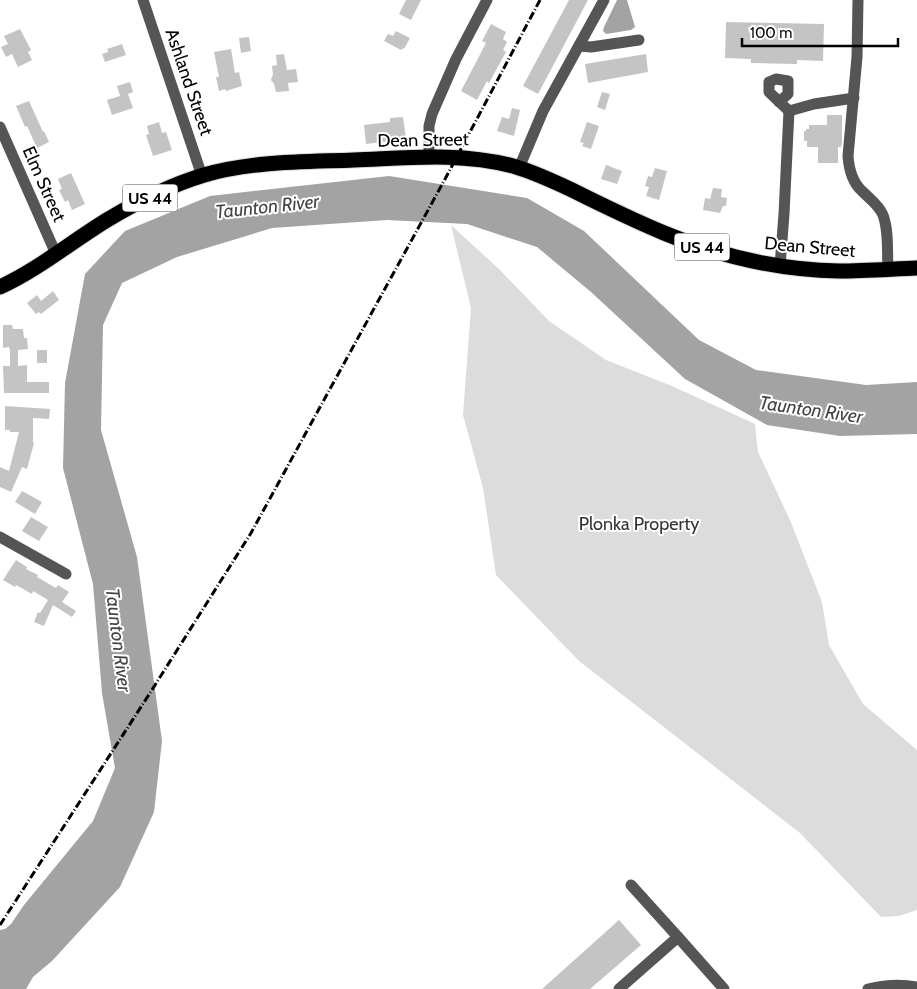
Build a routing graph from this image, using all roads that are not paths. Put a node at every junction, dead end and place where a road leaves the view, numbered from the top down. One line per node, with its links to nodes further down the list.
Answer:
1 (143, 0): 14 (street, Ashland Street)
2 (487, 0): 12 (street)
3 (604, 0): 7 (street)
4 (854, 0): 5 (street)
5 (858, 0): 8 (street)
6 (639, 40): 7 (street)
7 (580, 46): 13 (street)
8 (854, 98): 10 (street); 18 (street)
9 (779, 102): 10 (street)
10 (789, 110): 16 (street)
11 (0, 127): 15 (street, Elm Street)
12 (429, 157): 13 (highway, Dean Street / US 44); 14 (highway, Dean Street / US 44)
13 (519, 168): 16 (highway, Dean Street / US 44)
14 (202, 176): 15 (highway, Dean Street / US 44)
15 (56, 254): 19 (highway, Dean Street / US 44)
16 (780, 266): 18 (highway, Dean Street / US 44)
17 (917, 268): 18 (highway, Dean Street / US 44)
18 (888, 269)
19 (0, 286)
20 (0, 537): 21 (street)
21 (66, 574)
22 (631, 885): 23 (street)
23 (678, 937): 25 (street); 26 (street)
24 (917, 987): 27 (street)
25 (619, 989)
26 (724, 989)
27 (868, 989)

